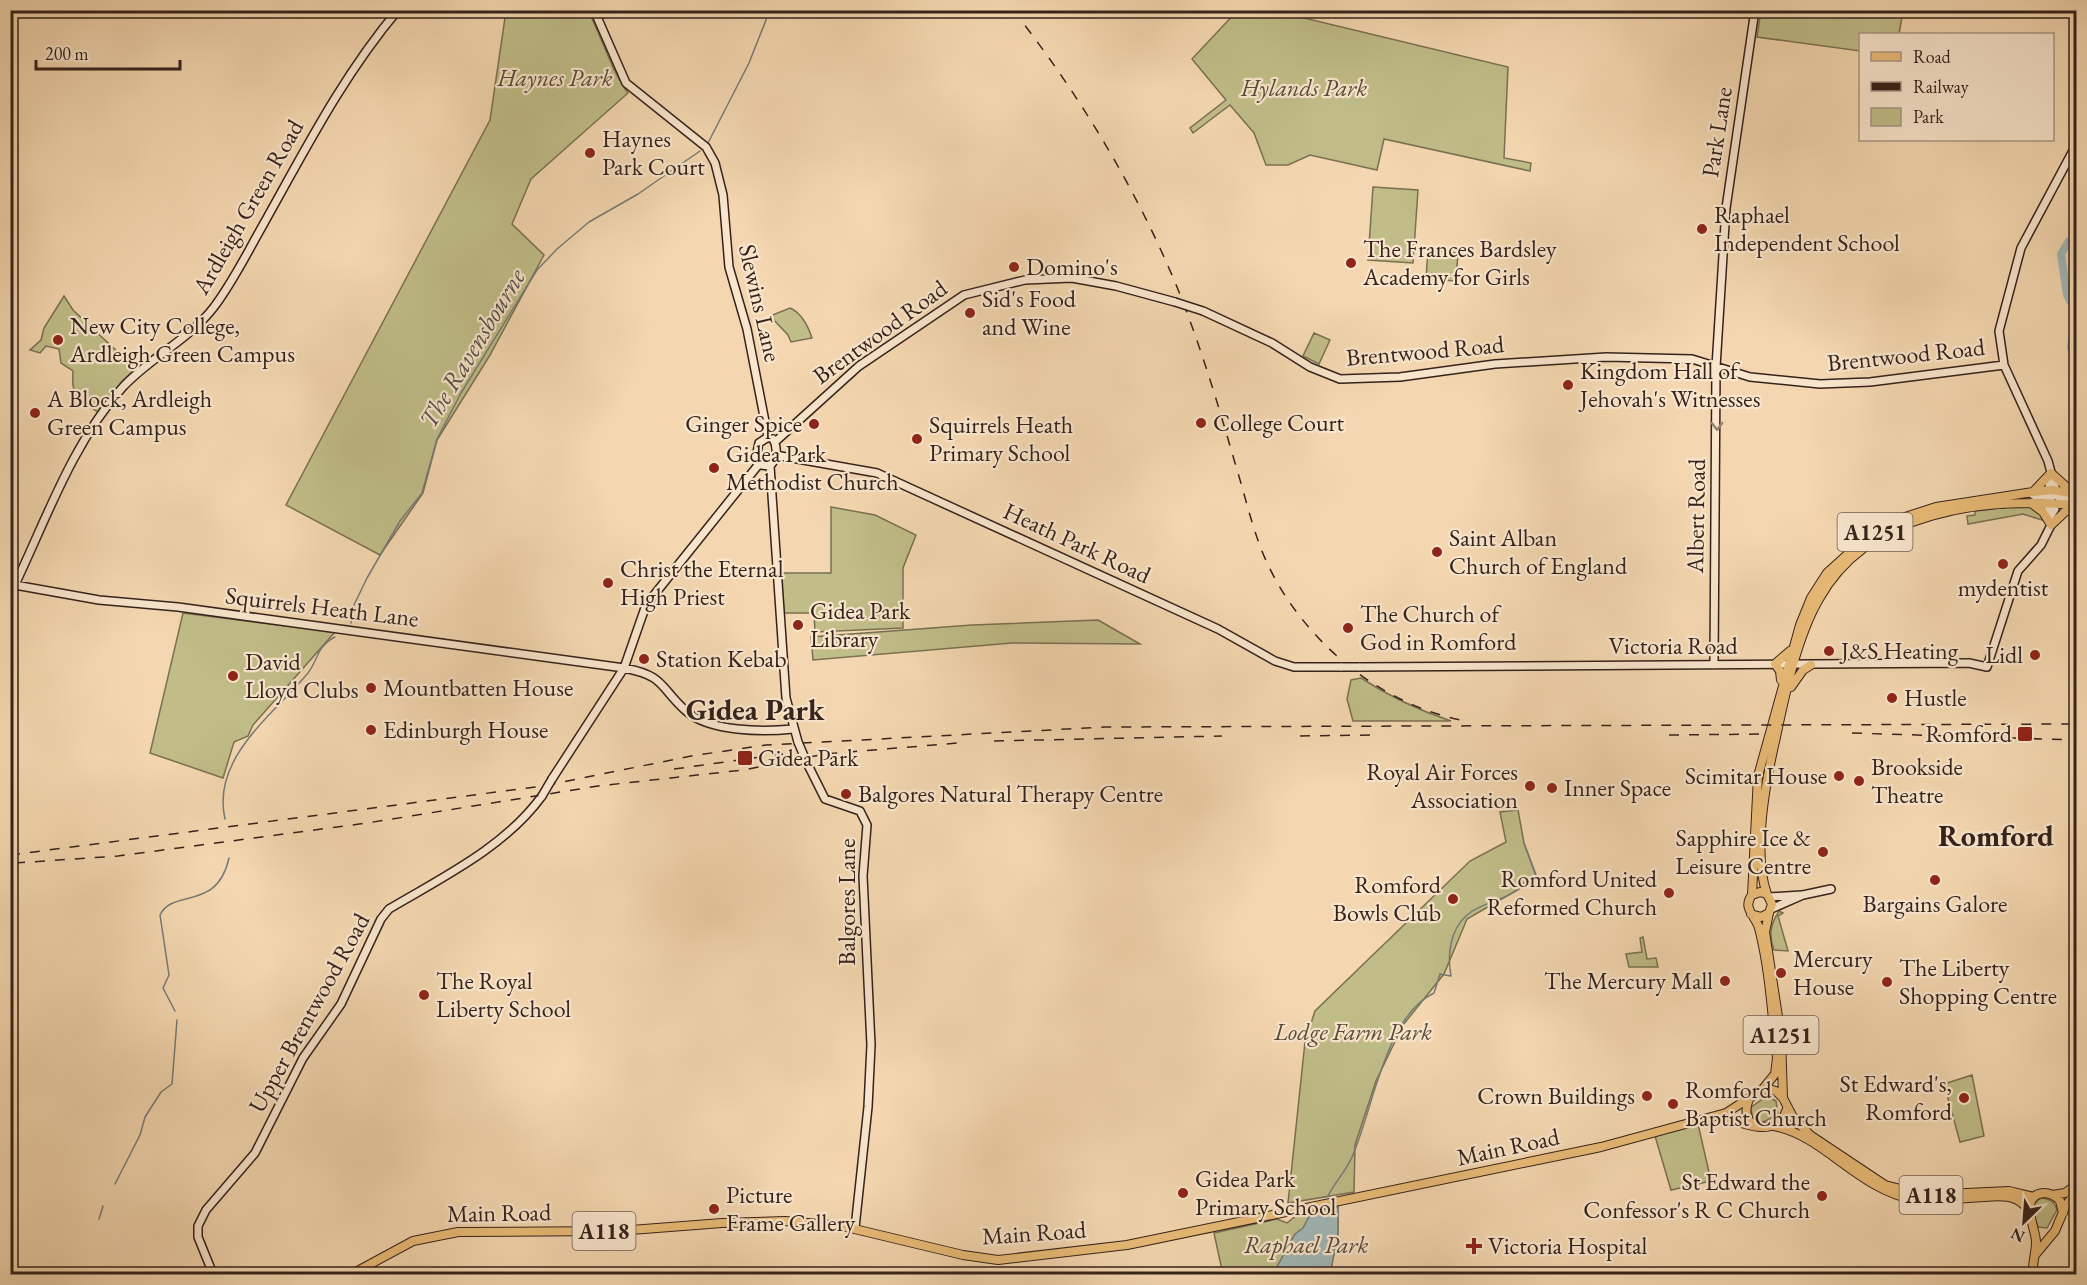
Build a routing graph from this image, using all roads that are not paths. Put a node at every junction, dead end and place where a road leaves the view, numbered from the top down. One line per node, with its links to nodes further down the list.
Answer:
1 (398, 10): 20 (street, Ardleigh Green Road)
2 (594, 10): 7 (street, Slewins Lane)
3 (1755, 10): 6 (street, Park Lane)
4 (2076, 145): 5 (street)
5 (2004, 365): 6 (street, Brentwood Road); 12 (street)
6 (1716, 367): 8 (street, Brentwood Road, bridge); 25 (street, Albert Road, one-way to 25)
7 (768, 437): 8 (street); 10 (street)
8 (775, 442): 9 (street)
9 (776, 455): 11 (street); 28 (street, Heath Park Road, bridge)
10 (759, 464): 11 (street); 29 (street)
11 (770, 466): 31 (street, Balgores Lane)
12 (2051, 475): 13 (street); 14 (main road); 15 (main road, A1251)
13 (2052, 490): 14 (main road, A1251); 15 (main road, A1251); 17 (street)
14 (2031, 492): 17 (street); 23 (main road, A1251)
15 (2075, 495)
16 (2030, 502): 17 (main road, A1251); 19 (main road); 22 (main road, A1251)
17 (2051, 503): 18 (main road, A1251); 19 (street)
18 (2076, 506): 19 (main road, A1251)
19 (2051, 525): 27 (street, Victoria Road)
20 (15, 585): 21 (street, Ardleigh Green Road); 29 (street, Squirrels Heath Lane)
21 (10, 595)
22 (1804, 636): 26 (main road, A1251); 27 (main road, A1251)
23 (1792, 648): 24 (main road, A1251); 26 (main road, A1251)
24 (1775, 664): 25 (street, Victoria Road); 26 (street, Victoria Road); 30 (main road, A1251)
25 (1714, 665): 28 (street, Victoria Road)
26 (1791, 665): 27 (street, Victoria Road); 30 (main road, A1251)
27 (1811, 665): 30 (main road, A1251)
28 (1359, 667)
29 (624, 668): 31 (street, Squirrels Heath Lane); 59 (street, Upper Brentwood Road, bridge)
30 (1782, 701): 32 (main road, A1251); 33 (main road, A1251)
31 (793, 729): 53 (street, Balgores Lane, bridge)
32 (1768, 775): 33 (main road); 37 (main road, A1251)
33 (1757, 791): 35 (main road, A1251)
34 (1830, 890): 36 (street)
35 (1752, 895): 37 (main road); 39 (main road, A1251)
36 (1803, 895): 37 (street); 38 (street)
37 (1768, 896): 38 (main road, A1251)
38 (1770, 911): 39 (main road); 41 (main road, A1251)
39 (1752, 914): 40 (main road, A1251)
40 (1762, 1090): 41 (main road); 42 (main road, A118)
41 (1783, 1098): 43 (main road, A118)
42 (1749, 1099): 44 (main road, A118); 45 (main road)
43 (1787, 1109): 46 (main road); 50 (main road, A118)
44 (1718, 1116): 45 (main road, A118); 53 (main road, Main Road / A118)
45 (1755, 1126): 46 (main road, A118)
46 (1774, 1126): 51 (main road, A118)
47 (2076, 1185): 49 (main road, A118)
48 (2076, 1193): 52 (main road)
49 (2052, 1195): 50 (main road, A118); 52 (main road)
50 (2034, 1197): 51 (main road)
51 (2029, 1210): 54 (main road)
52 (2063, 1212): 55 (main road)
53 (855, 1228): 60 (main road, Main Road / A118)
54 (2035, 1230): 55 (main road); 56 (main road)
55 (2052, 1234): 56 (main road)
56 (2034, 1256): 61 (main road)
57 (10, 1266): 58 (highway)
58 (12, 1274)
59 (213, 1275)
60 (352, 1275)
61 (2033, 1275)

